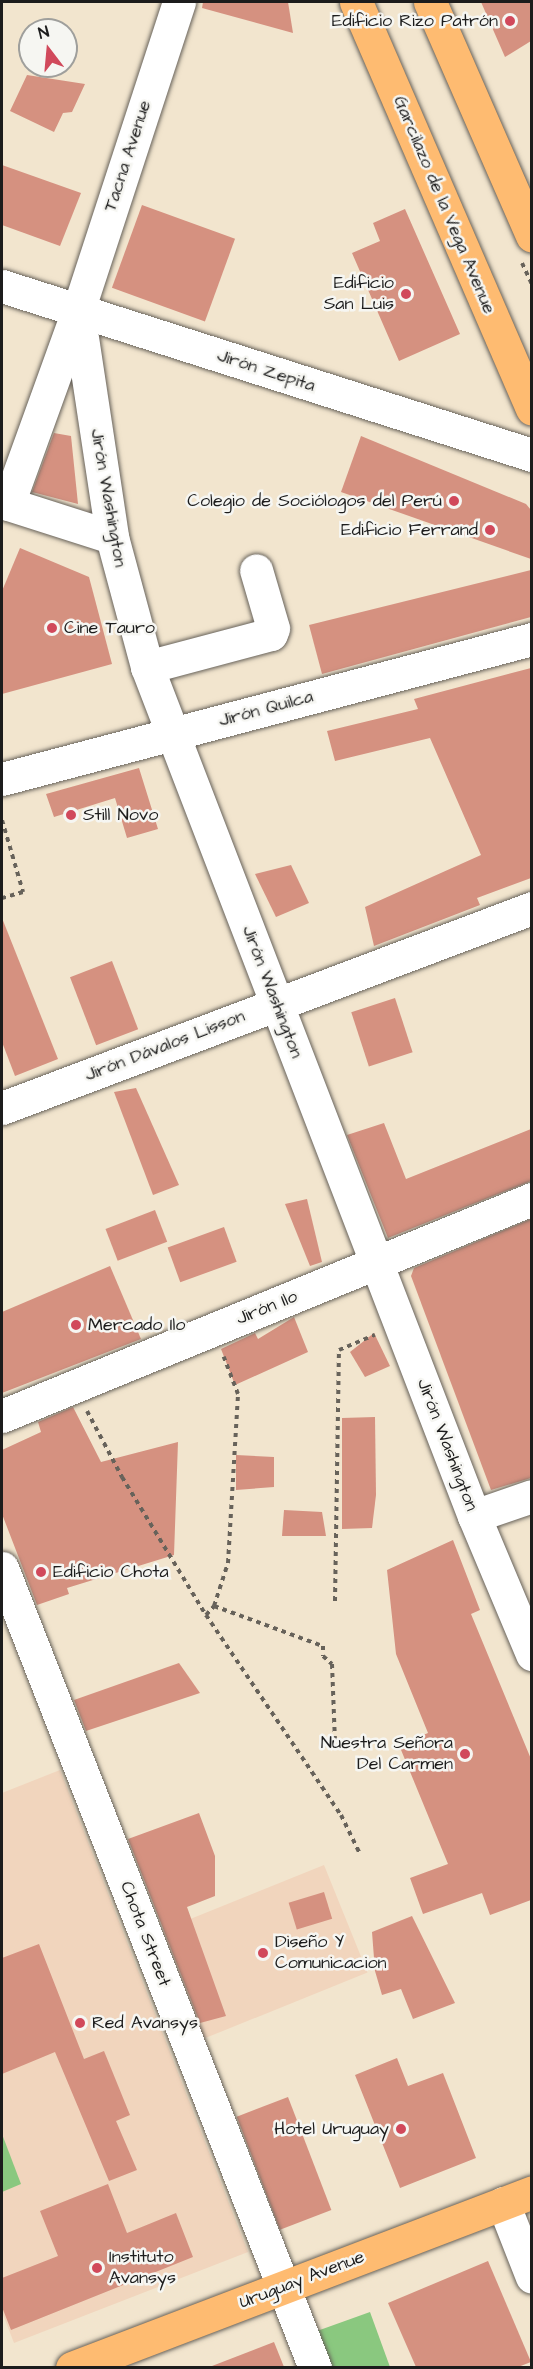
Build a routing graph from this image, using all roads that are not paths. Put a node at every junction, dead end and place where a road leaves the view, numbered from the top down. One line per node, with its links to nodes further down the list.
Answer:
1 (178, 2): 7 (street, Tacna Avenue)
2 (356, 2): 9 (main road, Garcilazo de la Vega Avenue)
3 (379, 2): 8 (main road, Garcilazo de la Vega Avenue)
4 (430, 2): 5 (main road)
5 (531, 236)
6 (2, 286): 7 (street, Jirón Zepita)
7 (78, 311): 10 (street, Jirón Zepita); 11 (street, Tacna Avenue); 12 (street, Jirón Washington)
8 (531, 354)
9 (531, 409)
10 (531, 455)
11 (5, 503): 12 (street)
12 (112, 537): 15 (street, Jirón Washington)
13 (256, 570): 15 (street)
14 (531, 639): 16 (street, Jirón Quilca)
15 (147, 667): 16 (street, Jirón Washington)
16 (171, 734): 17 (street, Jirón Quilca); 19 (street, Jirón Washington)
17 (2, 779)
18 (531, 908): 19 (street, Jirón Dávalos Lisson)
19 (277, 1003): 20 (street, Jirón Dávalos Lisson); 22 (street, Jirón Washington)
20 (2, 1108)
21 (531, 1199): 22 (street, Jirón Ilo)
22 (378, 1263): 23 (street, Jirón Ilo); 25 (street, Jirón Washington)
23 (2, 1416)
24 (531, 1496): 25 (street)
25 (474, 1516): 27 (street, Jirón Washington)
26 (2, 1568): 30 (street, Chota Street)
27 (531, 1654)
28 (517, 2197): 29 (street); 30 (main road, Uruguay Avenue)
29 (531, 2277)
30 (284, 2287): 31 (main road, Uruguay Avenue); 32 (street, Chota Street)
31 (72, 2367)
32 (315, 2367)

